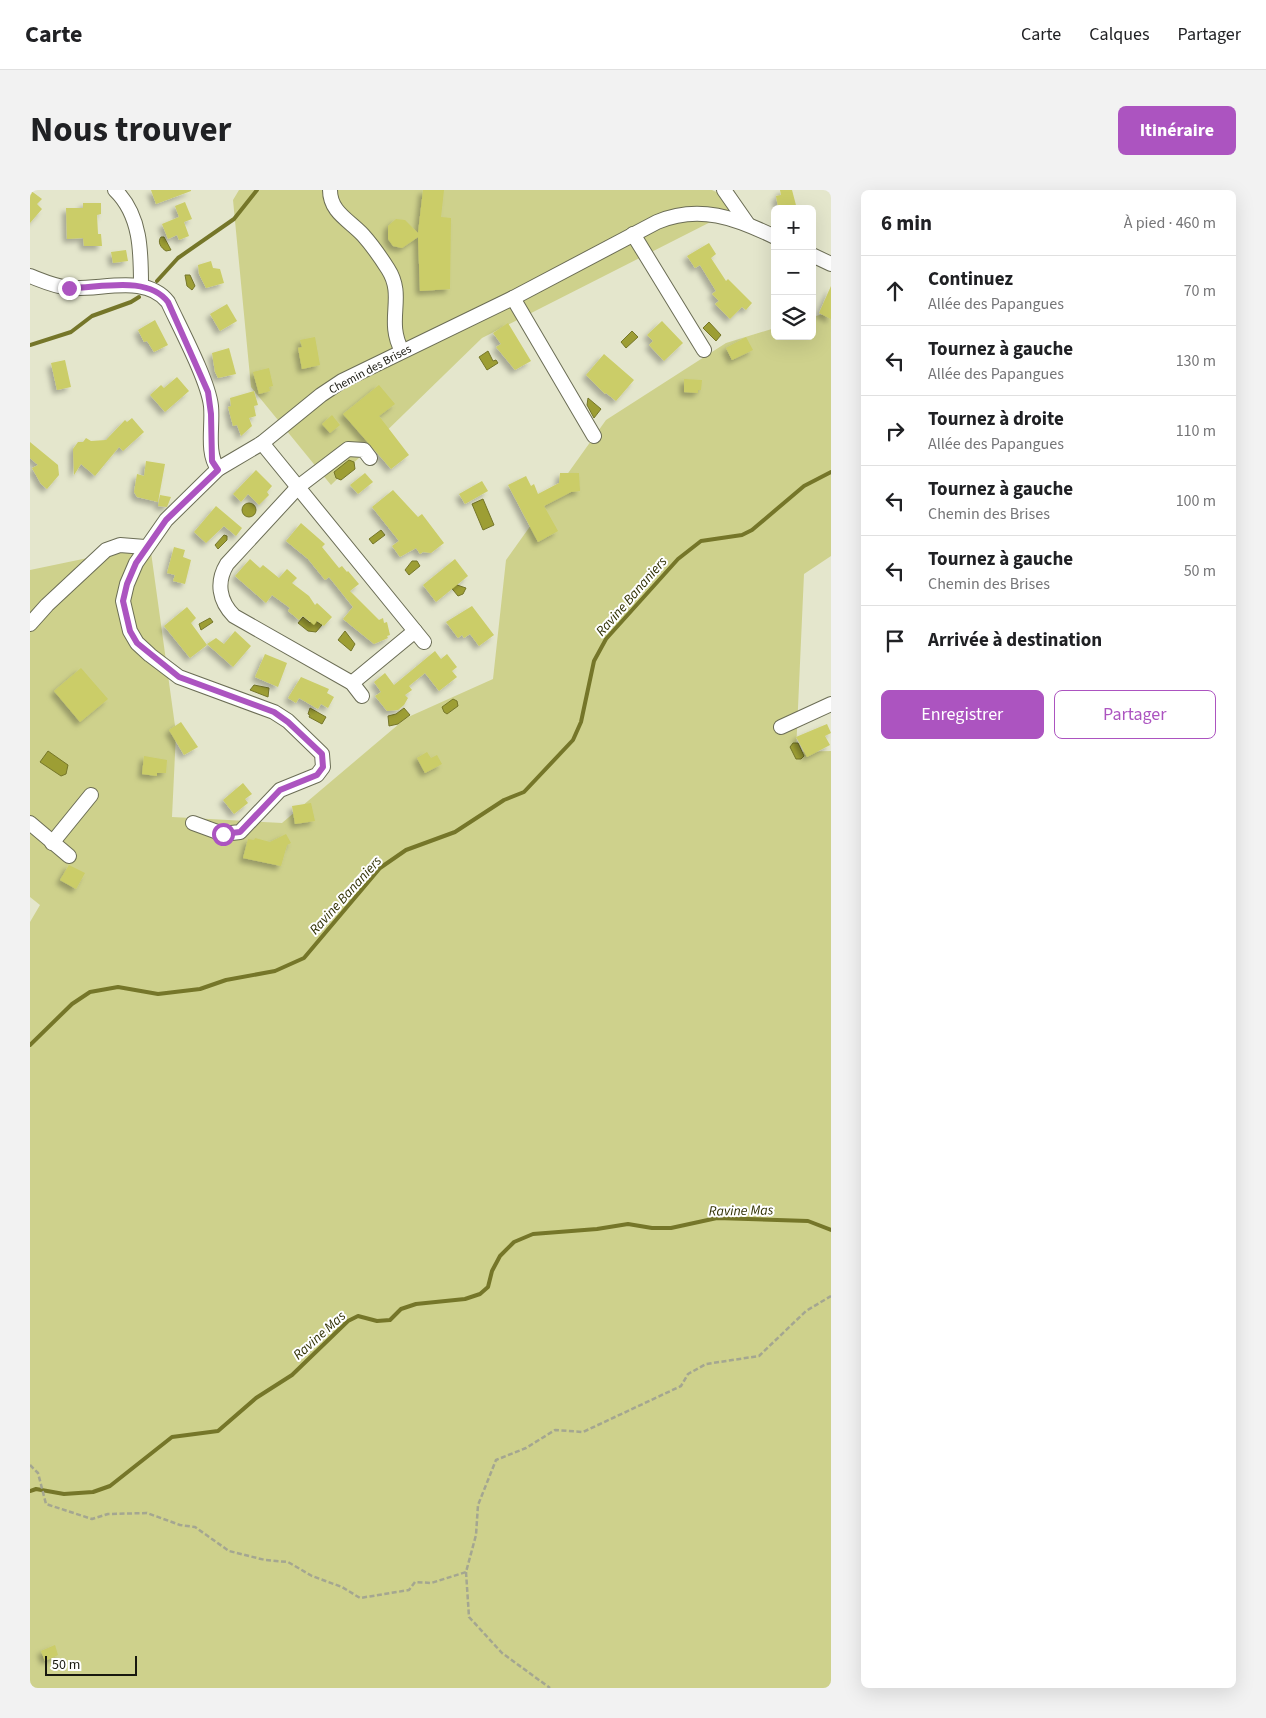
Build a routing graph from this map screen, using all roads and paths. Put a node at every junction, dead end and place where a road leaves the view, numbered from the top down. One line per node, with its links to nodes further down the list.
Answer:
1 (115, 190): 10 (street)
2 (330, 190): 13 (street)
3 (724, 190): 4 (street)
4 (747, 223): 5 (street, Chemin des Brises); 6 (street, Chemin des Brises)
5 (633, 234): 11 (street, Chemin des Brises); 12 (street)
6 (771, 235)
7 (816, 257): 8 (street)
8 (831, 264)
9 (30, 276): 10 (street)
10 (140, 285): 17 (street)
11 (513, 298): 13 (street, Chemin des Brises); 14 (street)
12 (704, 350)
13 (402, 351): 15 (street, Chemin des Brises)
14 (594, 436)
15 (262, 443): 17 (street, Chemin des Brises); 18 (street)
16 (370, 458): 18 (street)
17 (218, 470): 19 (street, Chemin des Brises)
18 (298, 488): 21 (street); 23 (street)
19 (145, 547): 20 (street); 29 (street, Chemin des Brises)
20 (30, 624)
21 (415, 631): 22 (street); 23 (street)
22 (424, 642)
23 (352, 682): 24 (street)
24 (362, 696)
25 (831, 704): 26 (street)
26 (781, 727)
27 (91, 795): 30 (street)
28 (30, 823): 30 (street)
29 (194, 823)
30 (52, 843): 31 (street)
31 (69, 856)
32 (831, 1296): 34 (path)
33 (30, 1465): 34 (path)
34 (466, 1572): 35 (path)
35 (550, 1688)

